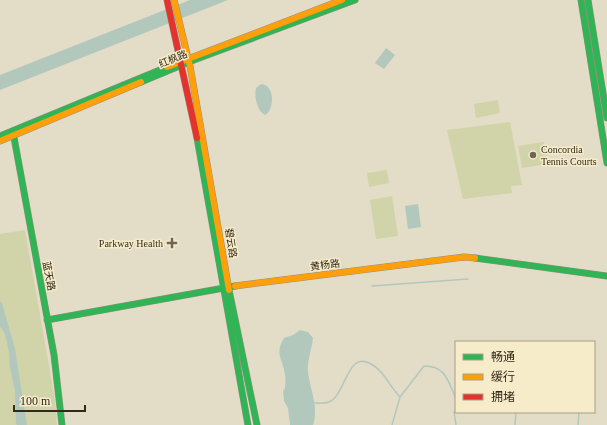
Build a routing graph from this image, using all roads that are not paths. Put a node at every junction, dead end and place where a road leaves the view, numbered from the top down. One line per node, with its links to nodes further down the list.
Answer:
1 (167, 0): 8 (street, 碧云路)
2 (174, 0): 7 (street, 碧云路)
3 (342, 0): 7 (street, 红枫路)
4 (355, 0): 7 (street, 红枫路)
5 (581, 0): 13 (street)
6 (588, 0): 9 (street)
7 (189, 60): 8 (street, 红枫路); 15 (street, 碧云路)
8 (182, 63): 10 (street, 红枫路); 15 (street, 碧云路)
9 (607, 118)
10 (13, 133): 11 (street, 红枫路); 12 (street, 红枫路); 16 (street, 蓝天路)
11 (0, 136)
12 (0, 141)
13 (607, 163)
14 (607, 276): 15 (street, 黄杨路)
15 (226, 287): 16 (street, 黄杨路); 18 (street, 碧云路); 19 (street, 碧云路)
16 (47, 320): 17 (street, 蓝天路)
17 (62, 425)
18 (248, 425)
19 (257, 425)

